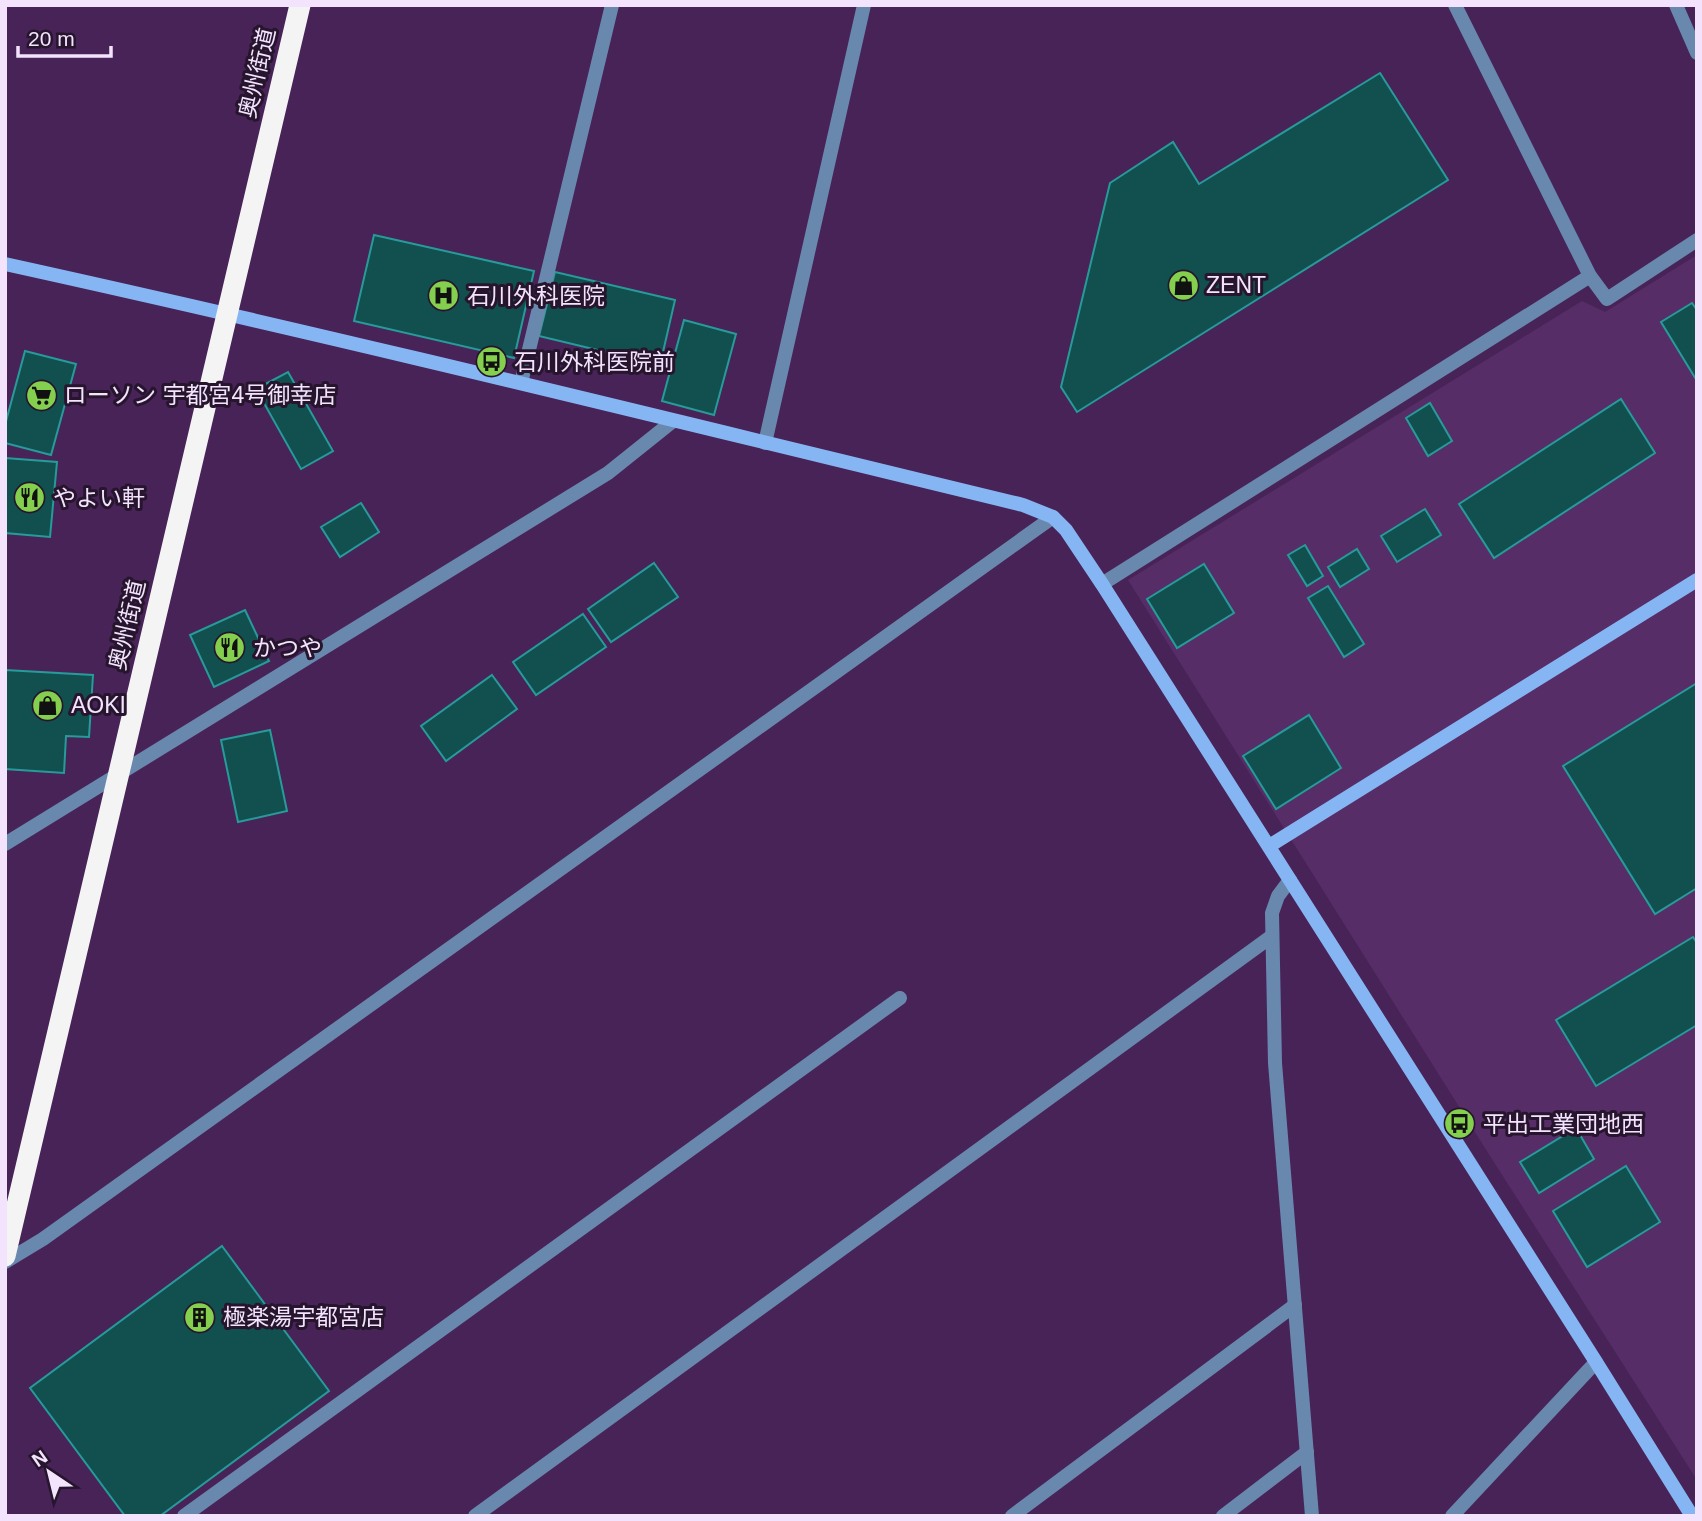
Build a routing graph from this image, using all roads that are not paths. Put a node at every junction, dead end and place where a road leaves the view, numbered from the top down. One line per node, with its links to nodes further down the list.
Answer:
1 (300, 5): 10 (highway, 奥州街道)
2 (612, 5): 11 (street)
3 (864, 5): 13 (street)
4 (1455, 5): 9 (street)
5 (1676, 5): 6 (street)
6 (1697, 53)
7 (1697, 240): 9 (street)
8 (5, 264): 10 (street)
9 (1590, 276): 16 (street)
10 (228, 313): 11 (street); 17 (highway, 奥州街道)
11 (521, 383): 12 (street)
12 (673, 421): 13 (street); 17 (street)
13 (765, 443): 14 (street)
14 (1053, 517): 16 (street); 24 (street)
15 (1697, 580): 19 (street)
16 (1102, 584): 19 (street)
17 (118, 774): 18 (street); 23 (highway, 奥州街道)
18 (5, 844)
19 (1269, 846): 20 (street)
20 (1290, 880): 21 (street); 26 (street)
21 (1272, 936): 25 (street); 30 (street)
22 (900, 998): 29 (street)
23 (5, 1256)
24 (5, 1262)
25 (1295, 1305): 27 (street); 31 (street)
26 (1597, 1362): 28 (street); 34 (street)
27 (1307, 1452): 32 (street); 33 (street)
28 (1689, 1514)
29 (184, 1516)
30 (475, 1516)
31 (1012, 1516)
32 (1223, 1516)
33 (1312, 1516)
34 (1452, 1516)

